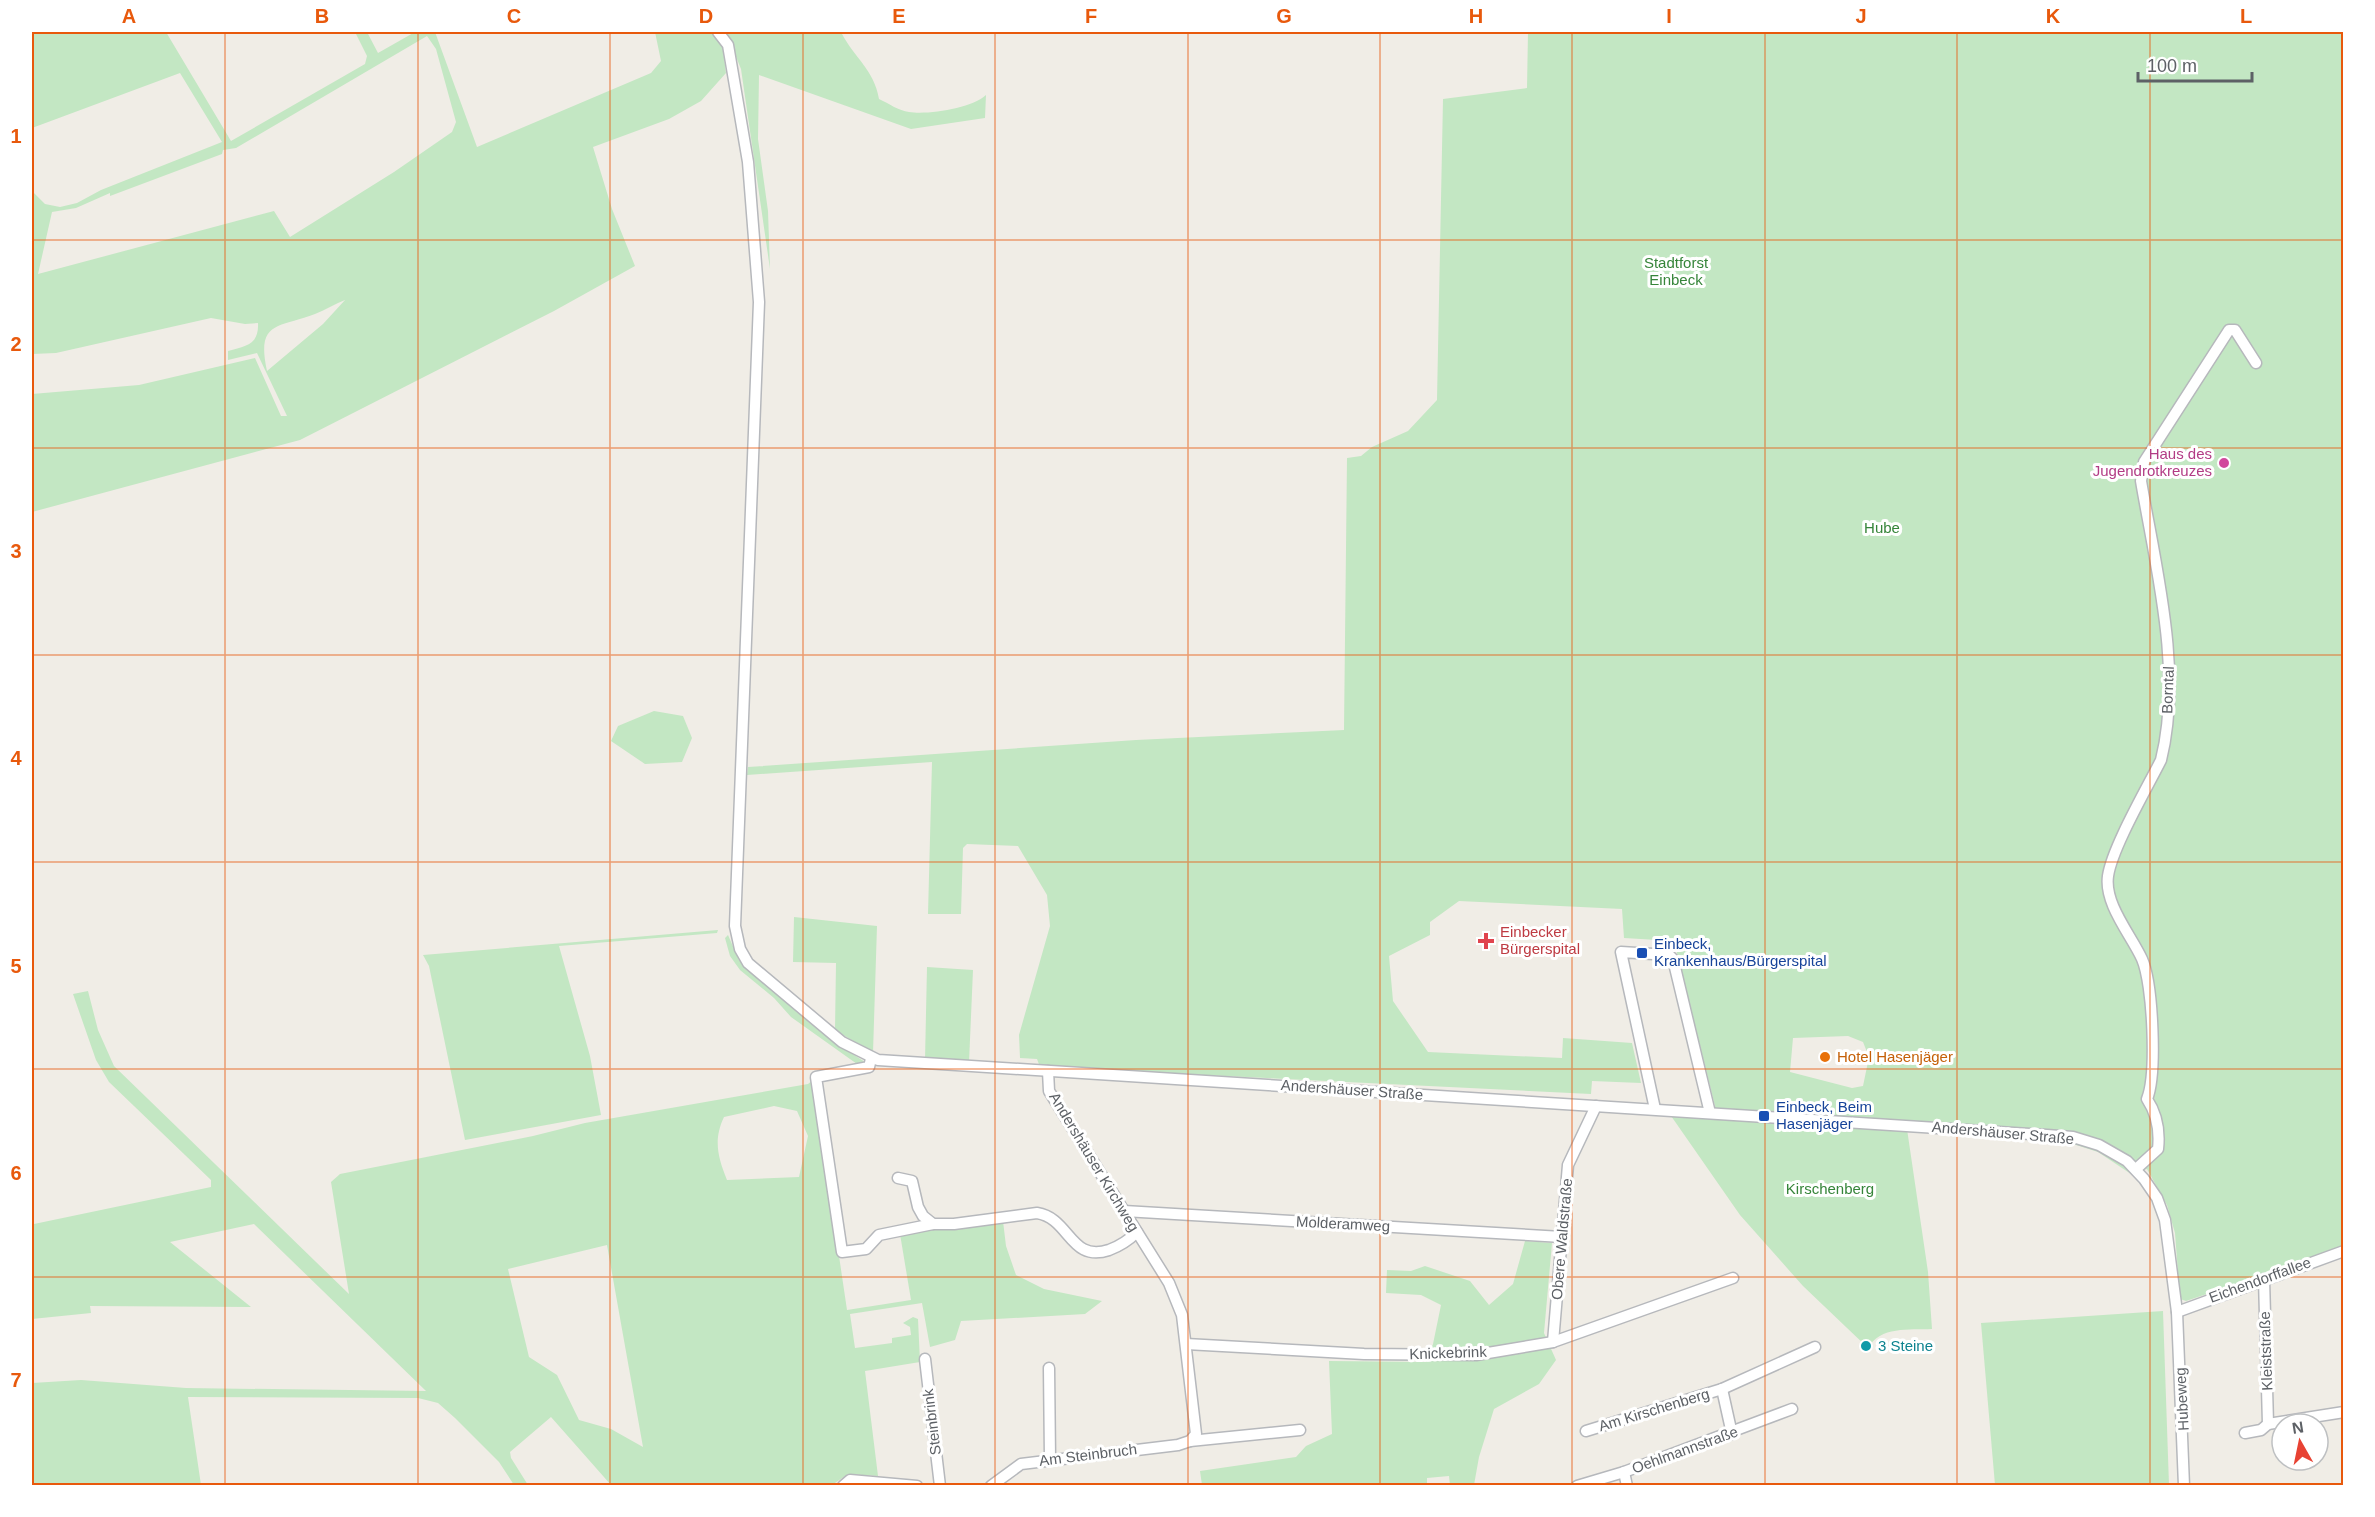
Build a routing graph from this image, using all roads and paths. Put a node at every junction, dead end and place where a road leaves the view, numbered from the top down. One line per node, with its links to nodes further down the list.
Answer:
1 (718, 32): 3 (street, Andershäuser Kirchweg)
2 (2256, 363): 8 (street, Borntal)
3 (871, 1059): 4 (street, Andershäuser Kirchweg); 11 (street)
4 (1048, 1071): 5 (street, Andershäuser Straße); 10 (street, Andershäuser Kirchweg)
5 (1596, 1106): 6 (street, Andershäuser Straße); 13 (street, Obere Waldstraße)
6 (1655, 1109): 7 (street, Andershäuser Straße); 7 (street)
7 (1710, 1113): 8 (street, Andershäuser Straße)
8 (2136, 1169): 17 (street, Andershäuser Straße)
9 (898, 1178): 11 (street)
10 (1124, 1211): 12 (street, Andershäuser Kirchweg); 13 (street, Molderamweg)
11 (933, 1224): 12 (street)
12 (1137, 1232): 19 (street, Andershäuser Kirchweg)
13 (1562, 1237): 18 (street, Obere Waldstraße)
14 (2343, 1251): 16 (street, Eichendorffallee)
15 (1733, 1278): 18 (street, Knickebrink)
16 (2264, 1278): 17 (street, Eichendorffallee); 26 (street, Kleiststraße)
17 (2177, 1312): 40 (street, Hubeweg)
18 (1553, 1342): 19 (street, Knickebrink)
19 (1186, 1344): 31 (street, Andershäuser Kirchweg)
20 (1815, 1347): 23 (street, Am Kirschenberg)
21 (924, 1359): 36 (street, Steinbrink)
22 (1049, 1368): 32 (street)
23 (1722, 1389): 28 (street, Am Kirschenberg); 30 (street, Am Kirschenberg)
24 (1792, 1409): 30 (street, Oehlmannstraße)
25 (2343, 1412): 26 (street)
26 (2268, 1424): 29 (street)
27 (1300, 1430): 31 (street, Am Steinbruch)
28 (1586, 1431)
29 (2245, 1433)
30 (1731, 1434): 33 (street, Oehlmannstraße)
31 (1193, 1437): 32 (street, Am Steinbruch)
32 (1050, 1459): 37 (street, Am Steinbruch)
33 (1624, 1472): 38 (street, Oehlmannstraße); 39 (street)
34 (843, 1485): 35 (street)
35 (917, 1485)
36 (940, 1485)
37 (992, 1485)
38 (1577, 1485)
39 (1626, 1485)
40 (2184, 1485)

